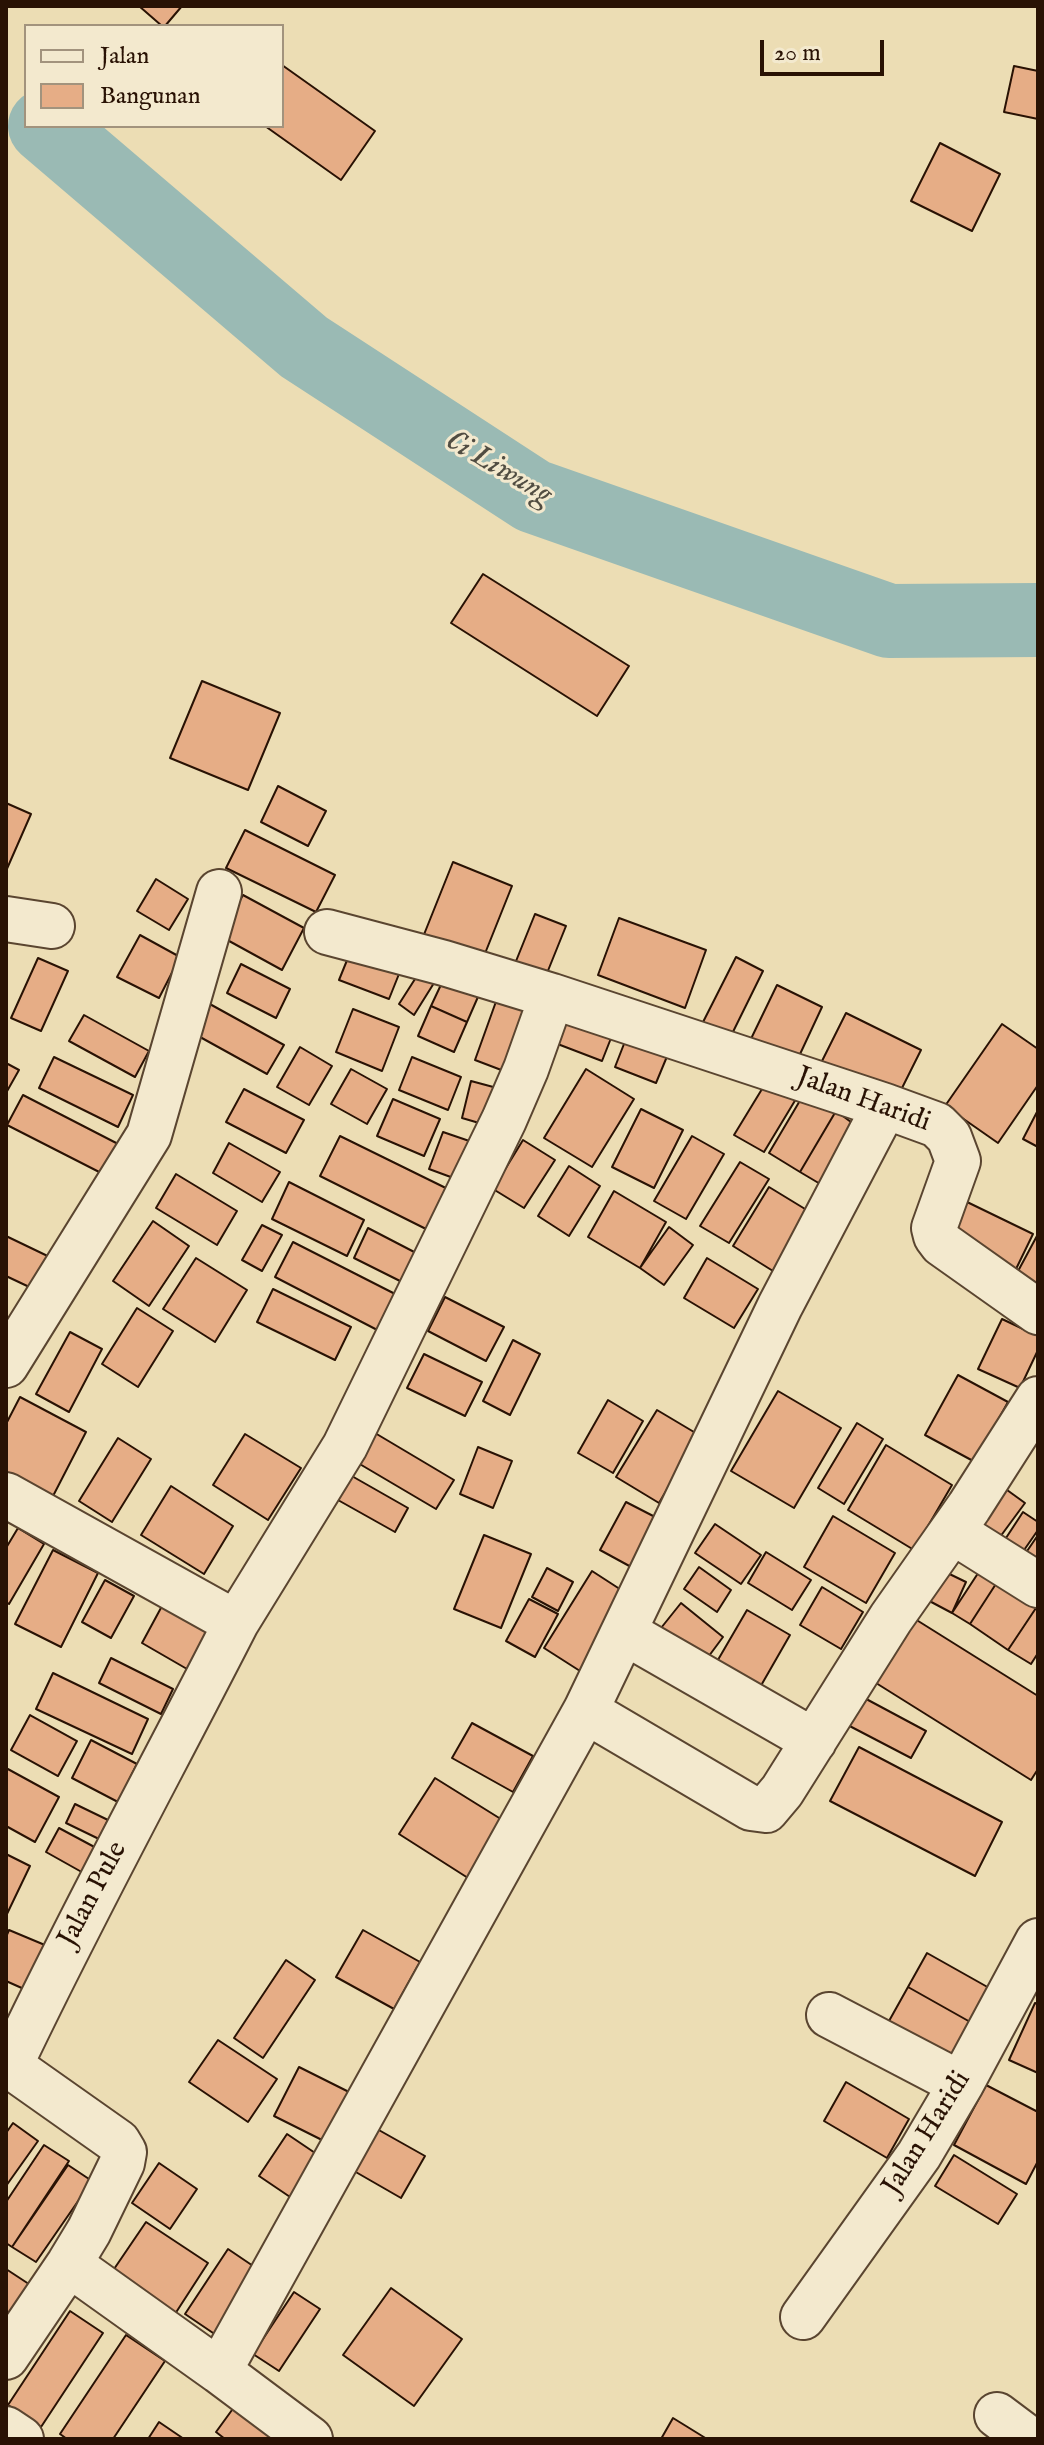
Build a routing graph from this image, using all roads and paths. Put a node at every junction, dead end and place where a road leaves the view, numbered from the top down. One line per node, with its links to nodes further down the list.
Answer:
1 (219, 892): 8 (street)
2 (6, 919): 3 (street)
3 (52, 926)
4 (327, 932): 5 (street, Jalan Haridi)
5 (552, 996): 6 (street, Jalan Haridi); 13 (street)
6 (885, 1106): 7 (street, Jalan Haridi); 14 (street)
7 (1038, 1312)
8 (6, 1365)
9 (1038, 1399): 11 (street)
10 (6, 1495): 13 (street)
11 (952, 1531): 12 (street); 16 (street)
12 (1038, 1585)
13 (236, 1623): 20 (street, Jalan Pule)
14 (624, 1632): 16 (street); 23 (street)
15 (603, 1721): 16 (street)
16 (814, 1741)
17 (1038, 1941): 19 (street, Jalan Haridi)
18 (829, 2015): 19 (street)
19 (961, 2084): 21 (street, Jalan Haridi)
20 (69, 2264): 22 (street, Jalan Pule); 23 (street)
21 (803, 2317)
22 (6, 2357)
23 (219, 2371): 26 (street)
24 (6, 2429): 25 (street)
25 (21, 2439)
26 (310, 2439)

